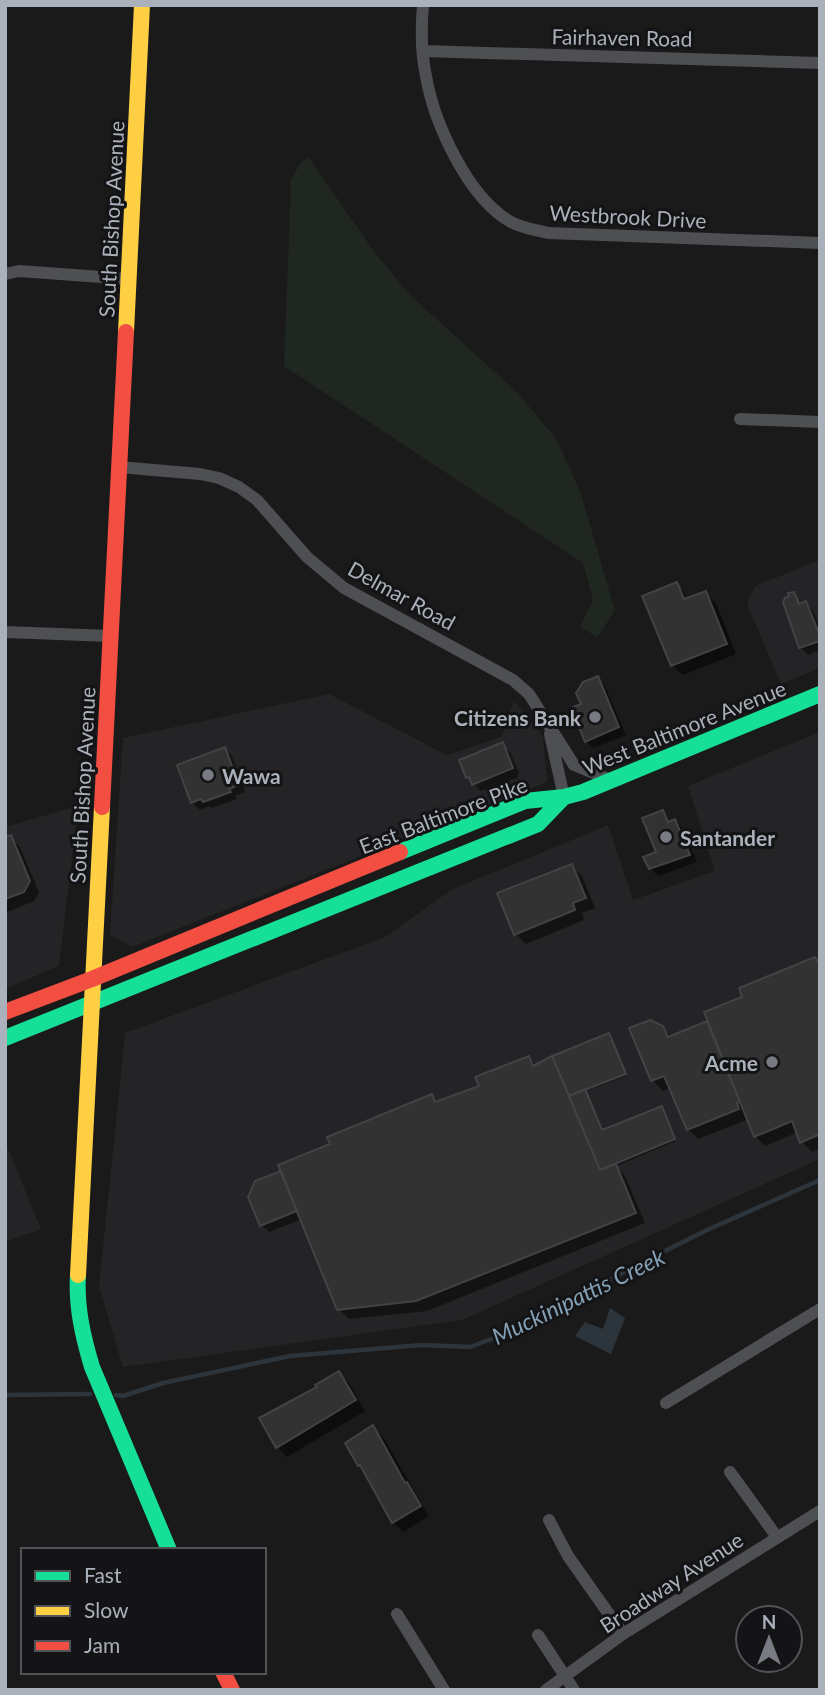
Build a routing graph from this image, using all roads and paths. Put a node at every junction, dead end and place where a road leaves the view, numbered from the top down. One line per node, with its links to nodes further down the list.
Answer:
1 (142, 5): 7 (main road, South Bishop Avenue)
2 (423, 5): 3 (street, Westbrook Drive)
3 (423, 51): 4 (street, Fairhaven Road); 5 (street, Westbrook Drive)
4 (820, 63)
5 (820, 243)
6 (5, 274): 7 (street)
7 (130, 279): 10 (main road, South Bishop Avenue)
8 (740, 419): 9 (street)
9 (820, 422)
10 (119, 467): 12 (main road, South Bishop Avenue); 14 (street, Delmar Road)
11 (5, 632): 12 (street)
12 (111, 636): 19 (main road, South Bishop Avenue)
13 (820, 694): 15 (main road, West Baltimore Avenue)
14 (549, 726): 15 (street, Delmar Road); 16 (street, Delmar Road)
15 (611, 780): 16 (main road, West Baltimore Avenue)
16 (564, 797): 17 (main road, East Baltimore Pike); 18 (main road, East Baltimore Pike)
17 (363, 868): 18 (main road); 19 (main road, East Baltimore Pike)
18 (372, 891): 20 (main road, East Baltimore Pike)
19 (92, 979): 20 (main road, South Bishop Avenue); 21 (main road, East Baltimore Pike)
20 (91, 1005): 22 (main road, East Baltimore Pike); 29 (main road, South Bishop Avenue)
21 (5, 1012)
22 (5, 1038)
23 (820, 1309): 24 (street)
24 (666, 1403)
25 (730, 1472): 28 (street)
26 (820, 1511): 28 (street, Broadway Avenue)
27 (549, 1520): 31 (street)
28 (777, 1537): 31 (street, Broadway Avenue)
29 (168, 1548)
30 (397, 1614): 36 (street)
31 (623, 1634): 34 (street, Broadway Avenue)
32 (538, 1635): 34 (street)
33 (224, 1674): 35 (main road)
34 (565, 1677): 37 (street, Broadway Avenue); 38 (street)
35 (232, 1690)
36 (444, 1690)
37 (546, 1690)
38 (574, 1690)

